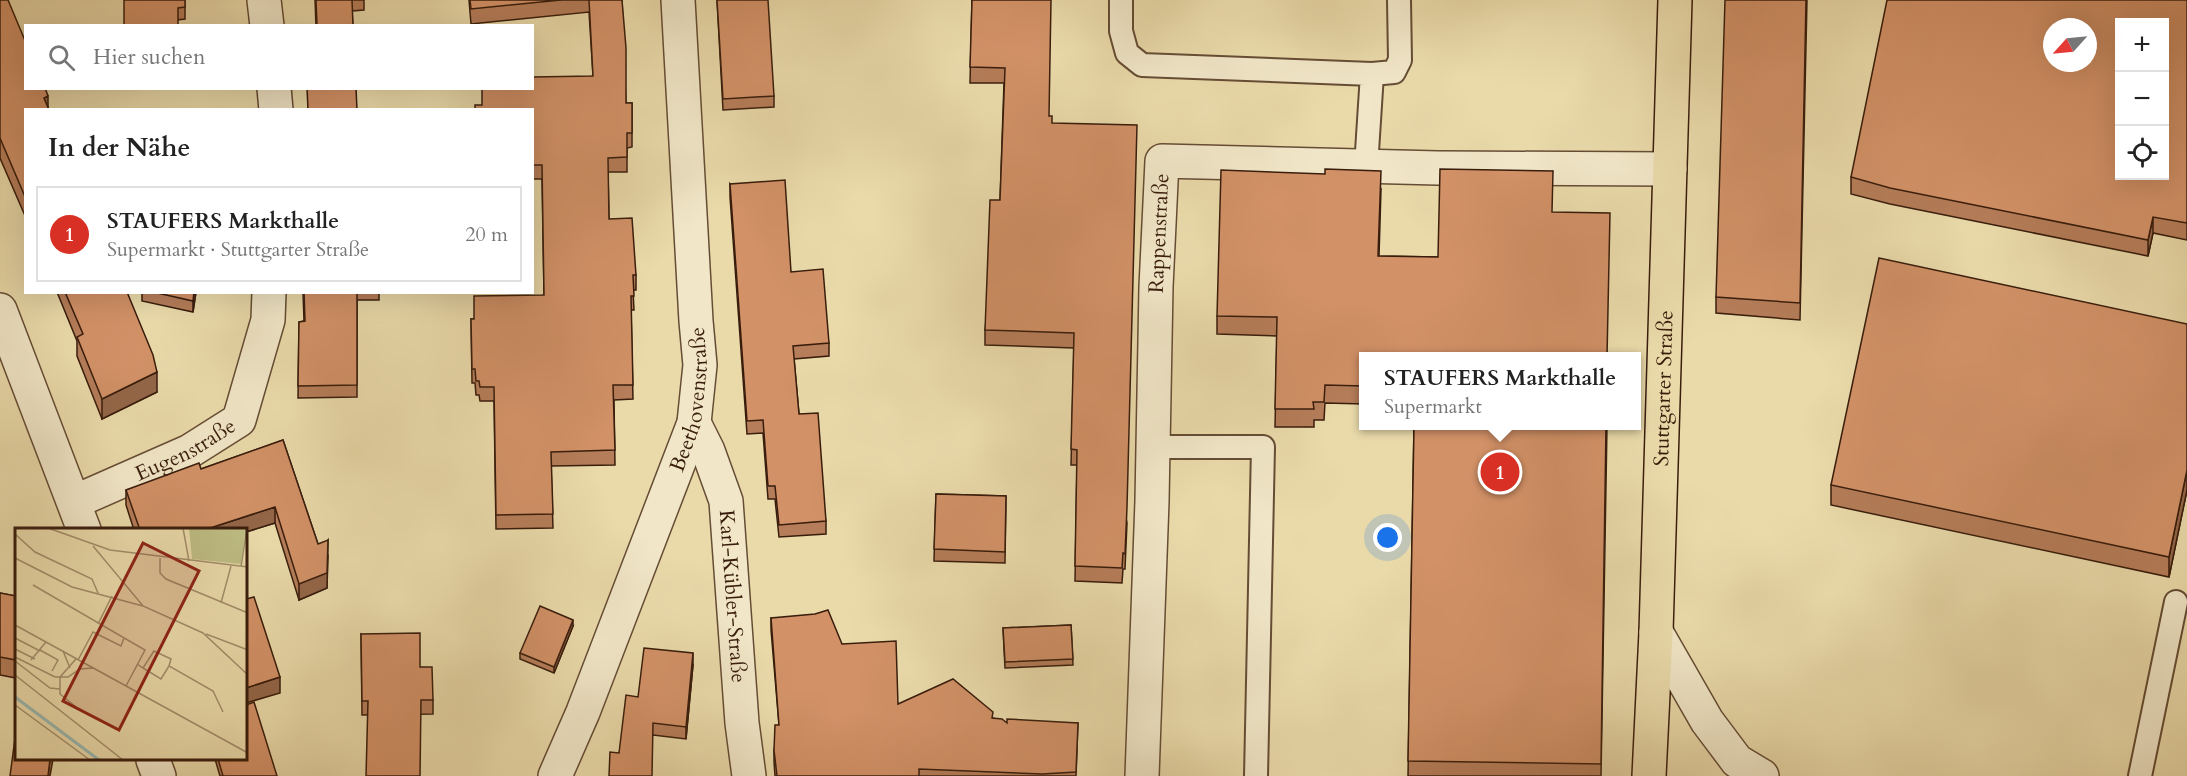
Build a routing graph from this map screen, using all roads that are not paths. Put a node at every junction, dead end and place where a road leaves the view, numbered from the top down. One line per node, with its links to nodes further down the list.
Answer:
1 (264, 0): 6 (street)
2 (678, 0): 14 (street, Beethovenstraße)
3 (1121, 0): 7 (lane)
4 (1400, 0): 7 (lane)
5 (1675, 0): 11 (main road, Stuttgarter Straße)
6 (267, 24)
7 (1372, 74): 10 (lane)
8 (274, 90): 9 (street)
9 (276, 108)
10 (1366, 167): 11 (street, Rappenstraße); 15 (street, Rappenstraße)
11 (1670, 169): 18 (main road, Stuttgarter Straße)
12 (269, 294): 16 (street, Eugenstraße)
13 (0, 310): 16 (street)
14 (694, 423): 21 (street, Beethovenstraße); 22 (street, Karl-Kübler-Straße)
15 (1154, 447): 23 (street, Rappenstraße); 24 (lane)
16 (79, 516)
17 (2176, 602): 27 (lane)
18 (1656, 632): 25 (main road, Stuttgarter Straße); 26 (street)
19 (154, 761): 20 (street)
20 (159, 776)
21 (555, 776)
22 (749, 776)
23 (1142, 776)
24 (1256, 776)
25 (1650, 776)
26 (1762, 776)
27 (2140, 776)

